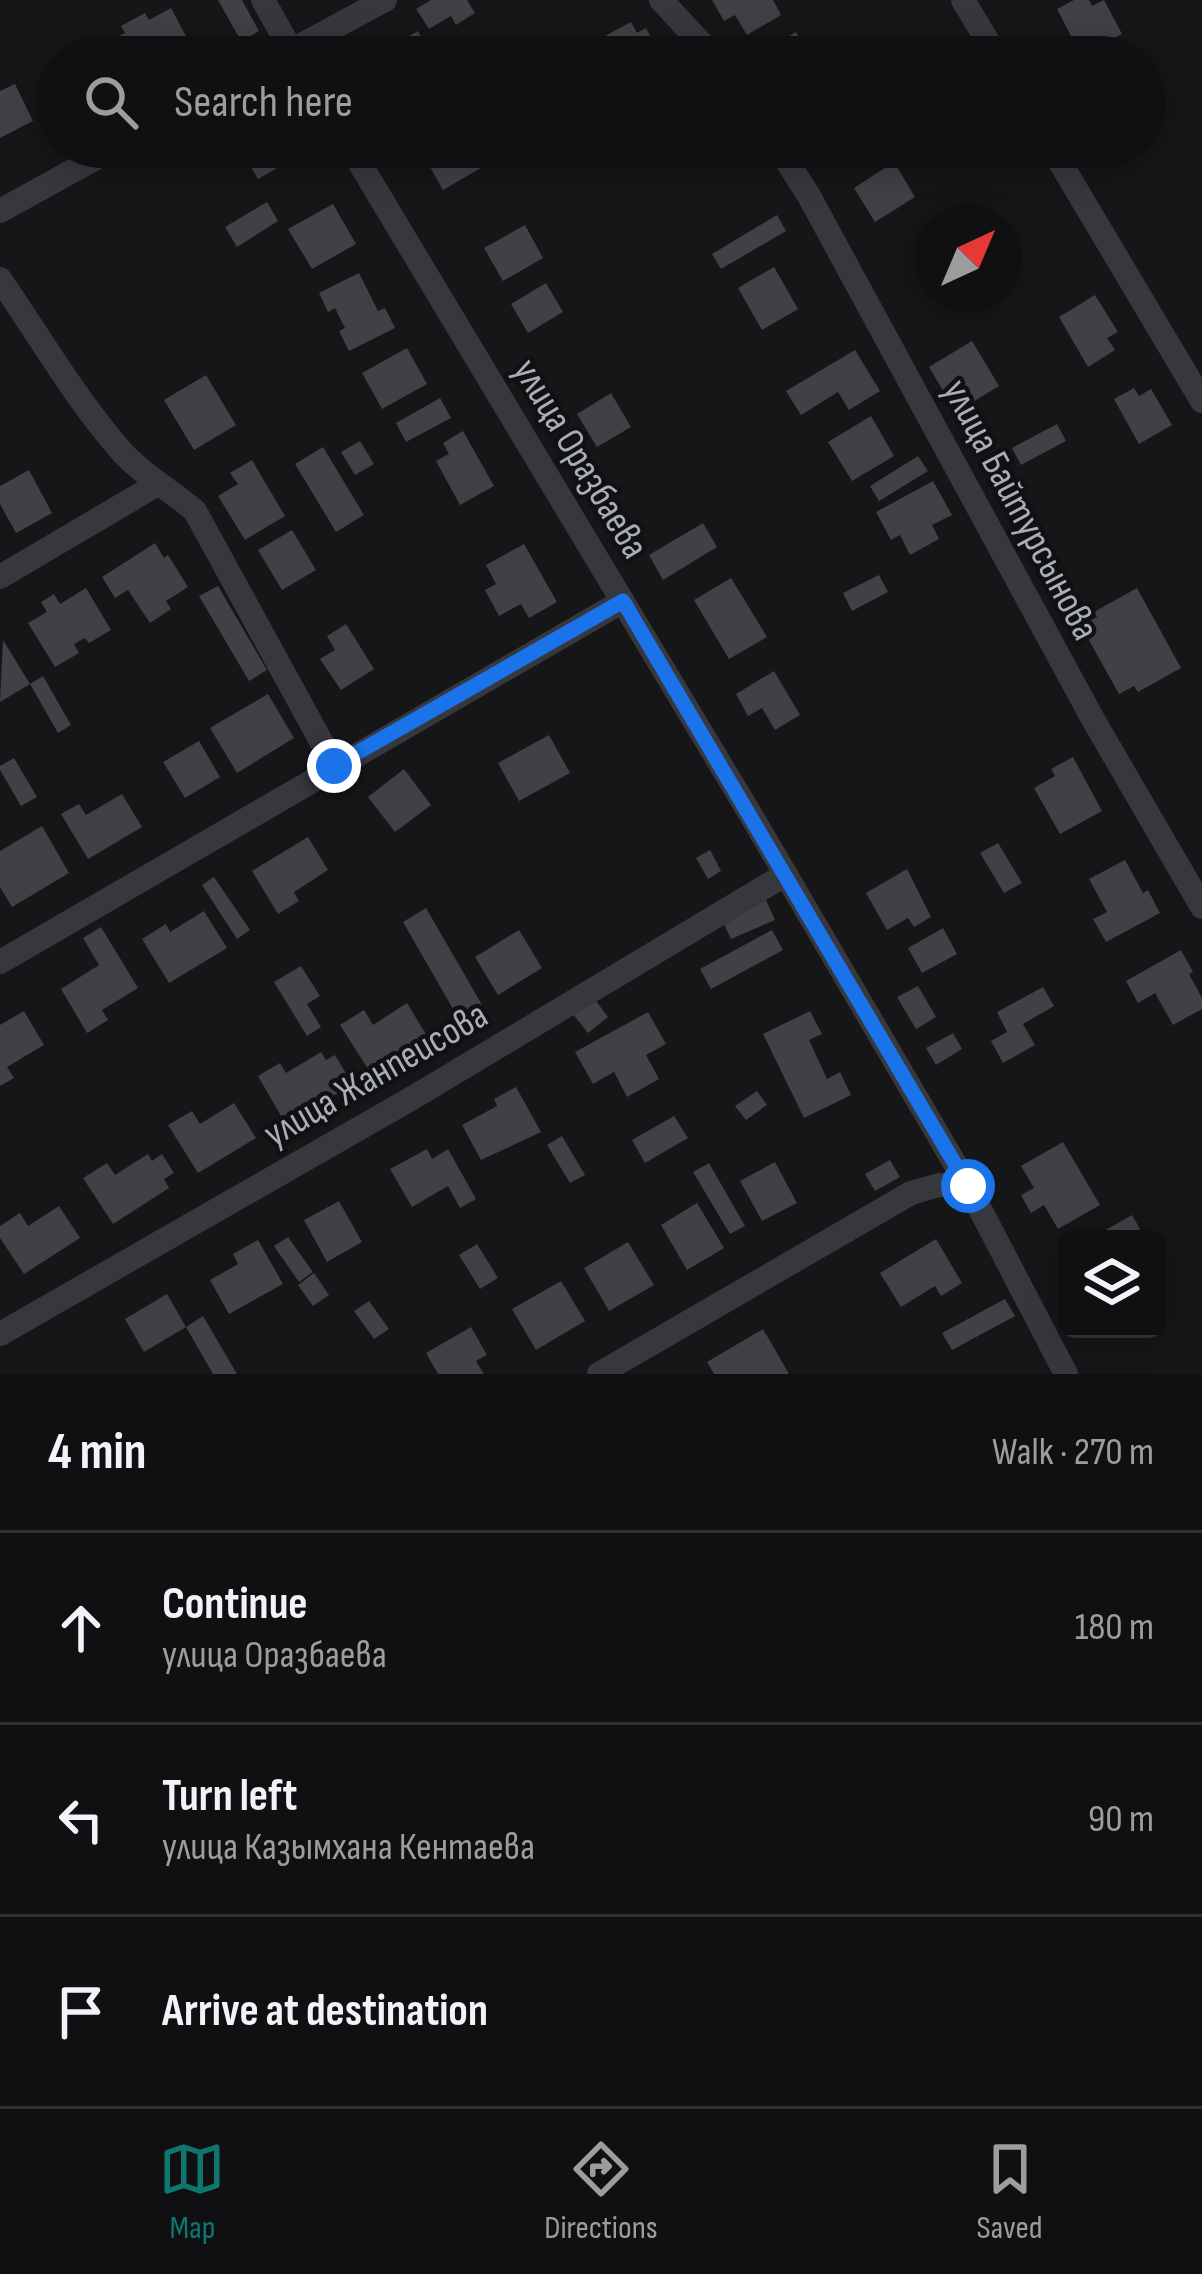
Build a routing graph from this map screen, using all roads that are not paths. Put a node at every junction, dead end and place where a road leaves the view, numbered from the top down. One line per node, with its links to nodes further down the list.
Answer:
1 (263, 0): 5 (street)
2 (386, 0): 6 (street)
3 (661, 0): 7 (street)
4 (963, 0): 8 (street)
5 (279, 36)
6 (322, 36)
7 (694, 36)
8 (984, 36)
9 (78, 168): 13 (street)
10 (363, 168): 18 (street, улица Оразбаева)
11 (791, 168): 21 (street, улица Байтурсынова)
12 (1063, 168): 15 (street)
13 (0, 211)
14 (0, 279): 16 (street)
15 (1202, 401)
16 (156, 485): 17 (street); 19 (street)
17 (0, 577)
18 (623, 601): 19 (street); 20 (street, улица Оразбаева)
19 (334, 766): 22 (street)
20 (786, 874): 23 (street, улица Оразбаева); 24 (street, улица Жанпеисова)
21 (1202, 907)
22 (0, 962)
23 (968, 1186): 25 (street); 26 (street, улица Оразбаева)
24 (0, 1334)
25 (599, 1374)
26 (1066, 1374)

